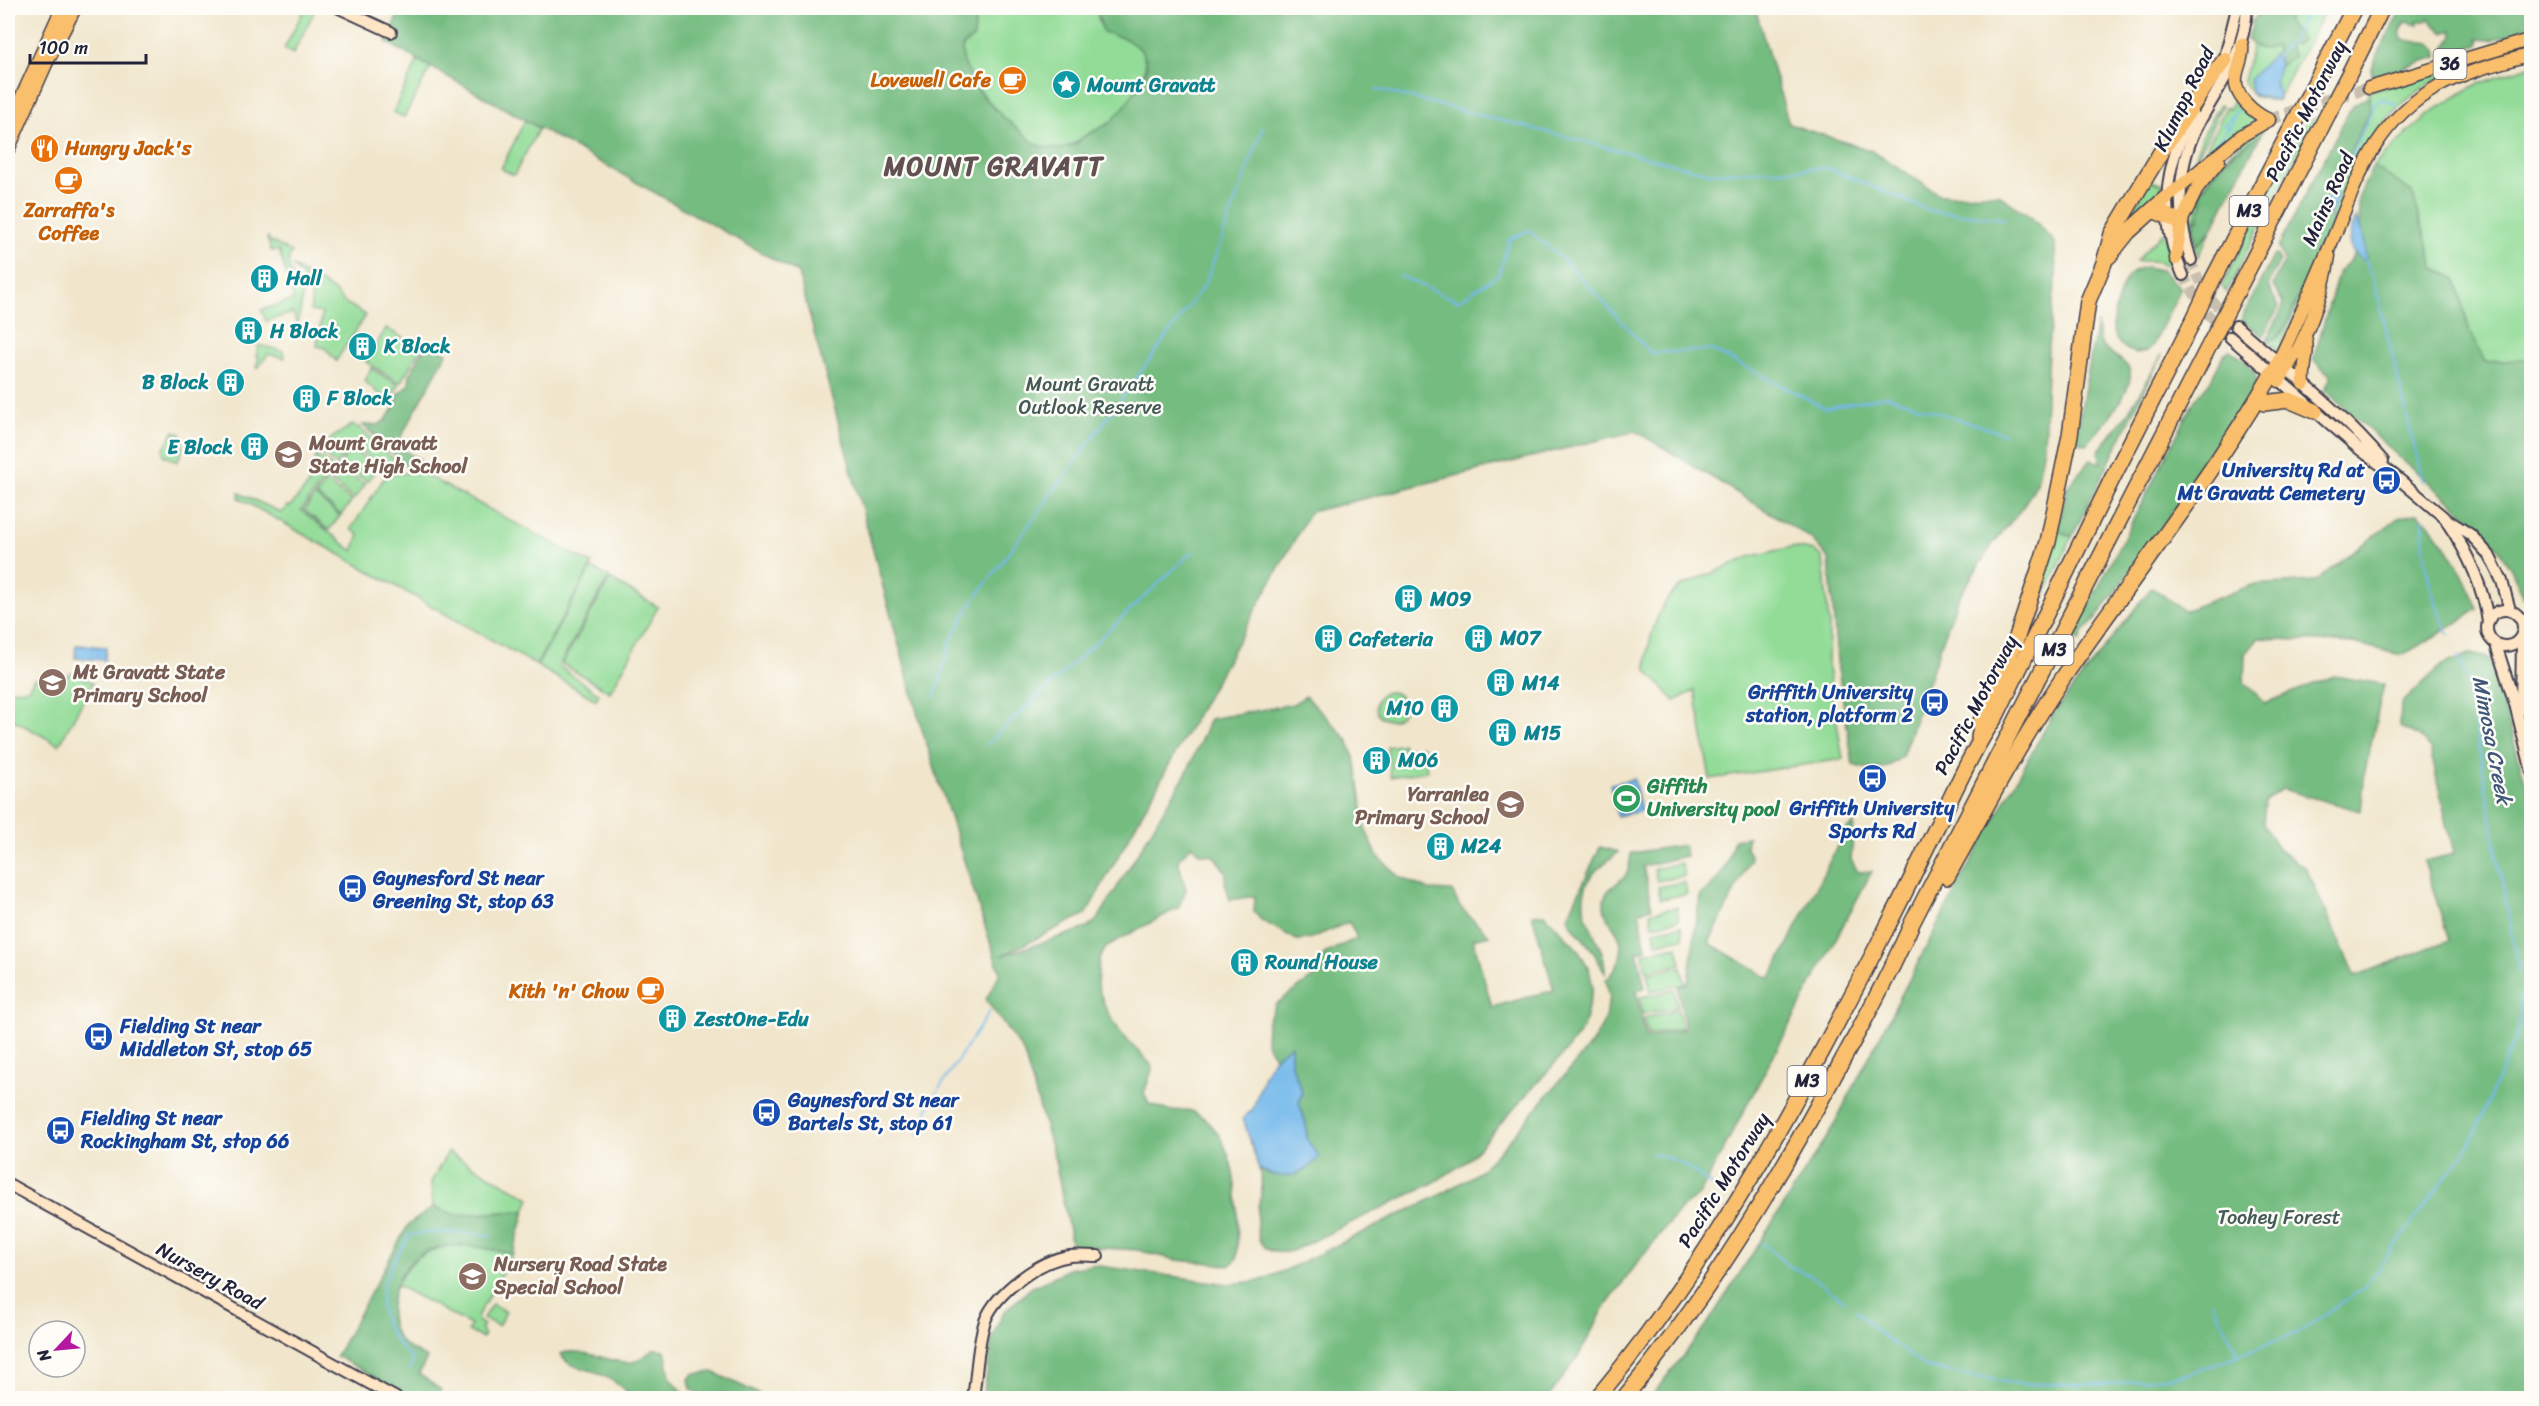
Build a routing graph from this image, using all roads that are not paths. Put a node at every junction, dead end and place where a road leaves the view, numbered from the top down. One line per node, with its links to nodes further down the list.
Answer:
1 (62, 8): 14 (main road)
2 (75, 8): 16 (main road)
3 (339, 8): 8 (street)
4 (2237, 8): 12 (street, Klumpp Road)
5 (2247, 8): 10 (street, Klumpp Road)
6 (2354, 8): 41 (highway, Pacific Motorway / M3, bridge)
7 (2382, 8): 43 (highway, Pacific Motorway / M3, bridge)
8 (391, 32)
9 (2532, 39): 13 (main road, 36)
10 (2242, 44): 15 (main road); 17 (street, Klumpp Road)
11 (2532, 54): 21 (main road, Mains Road / 36)
12 (2225, 60): 18 (street, Klumpp Road); 24 (highway)
13 (2368, 88)
14 (8, 127)
15 (2228, 146): 17 (main road); 20 (main road)
16 (8, 150)
17 (2181, 185): 18 (main road); 20 (street, Klumpp Road)
18 (2166, 198): 19 (highway)
19 (2160, 213): 20 (highway); 22 (street); 24 (highway)
20 (2181, 222): 22 (main road); 23 (street, Klumpp Road)
21 (2331, 243): 27 (main road); 29 (main road, Mains Road / 36)
22 (2176, 259): 25 (street)
23 (2191, 260)
24 (2104, 263): 41 (highway)
25 (2183, 275)
26 (2236, 326): 29 (street)
27 (2304, 335): 29 (main road); 30 (main road)
28 (2230, 337): 29 (street)
29 (2279, 372): 30 (street); 31 (highway); 32 (street); 33 (highway)
30 (2304, 384): 34 (street)
31 (2264, 404): 32 (highway); 33 (highway)
32 (2315, 411): 34 (street)
33 (2241, 427): 43 (highway)
34 (2394, 475): 35 (street)
35 (2446, 519): 36 (street); 37 (street)
36 (2510, 610): 37 (street); 38 (street)
37 (2488, 622): 39 (street)
38 (2522, 636): 39 (street); 40 (street)
39 (2496, 645): 40 (street)
40 (2523, 734): 42 (street)
41 (1979, 741): 48 (highway, Pacific Motorway / M3)
42 (2532, 772)
43 (1897, 958): 49 (highway, Pacific Motorway / M3)
44 (8, 1184): 46 (street, Nursery Road)
45 (1098, 1256): 47 (street)
46 (396, 1398)
47 (973, 1398)
48 (1597, 1398)
49 (1624, 1398)

